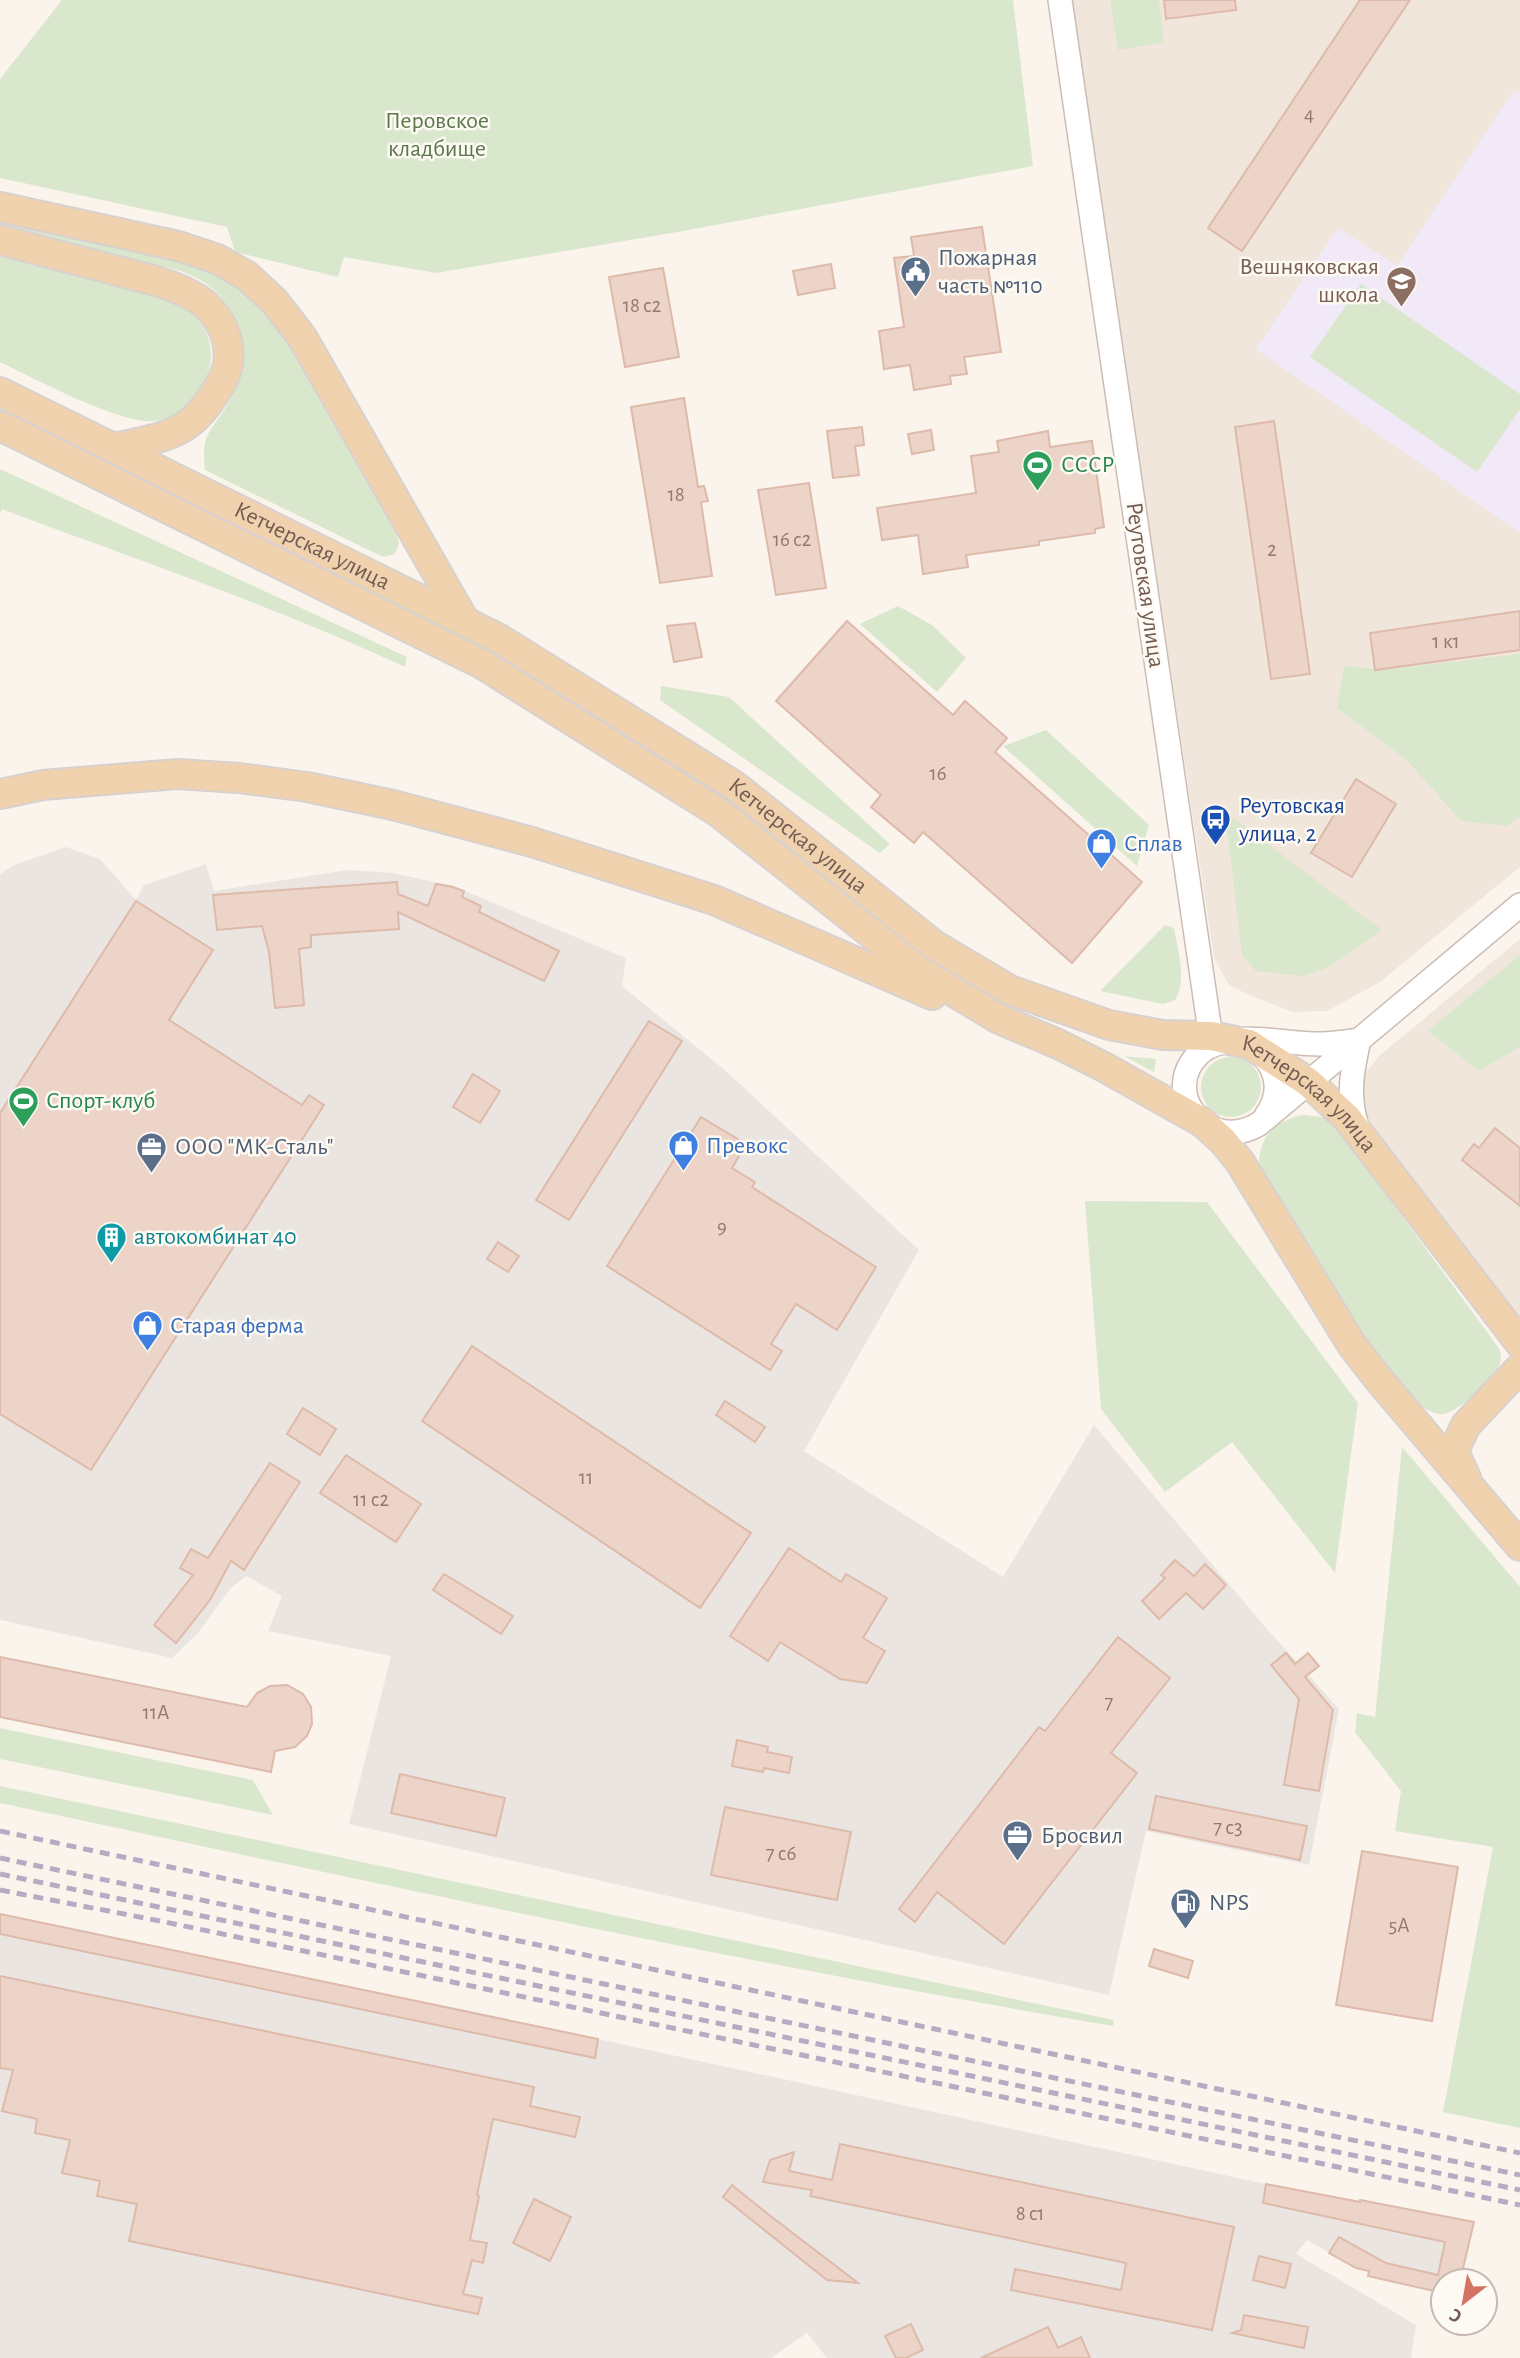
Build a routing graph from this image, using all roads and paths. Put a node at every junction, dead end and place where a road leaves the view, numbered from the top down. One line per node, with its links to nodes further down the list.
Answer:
1 (1060, 0): 12 (street, Реутовская улица)
2 (0, 207): 7 (main road)
3 (0, 240): 6 (main road)
4 (0, 392): 6 (main road, Кетчерская улица)
5 (0, 426): 10 (main road, Кетчерская улица)
6 (114, 448): 7 (main road, Кетчерская улица)
7 (465, 622): 12 (main road, Кетчерская улица)
8 (0, 794): 10 (main road)
9 (1520, 905): 11 (street)
10 (999, 1019): 14 (main road, Кетчерская улица)
11 (1359, 1040): 12 (street); 13 (street); 16 (street)
12 (1230, 1043): 13 (main road, Кетчерская улица); 14 (street); 15 (street)
13 (1308, 1082): 15 (street); 16 (main road, Кетчерская улица)
14 (1202, 1122): 15 (street); 19 (main road, Кетчерская улица)
15 (1259, 1124)
16 (1359, 1133): 17 (main road, Кетчерская улица)
17 (1520, 1343)
18 (1520, 1368): 20 (main road, Кетчерская улица)
19 (1407, 1413): 20 (main road, Кетчерская улица); 21 (main road, Кетчерская улица)
20 (1475, 1416): 21 (main road, Кетчерская улица)
21 (1480, 1498): 22 (main road, Кетчерская улица)
22 (1520, 1545)

